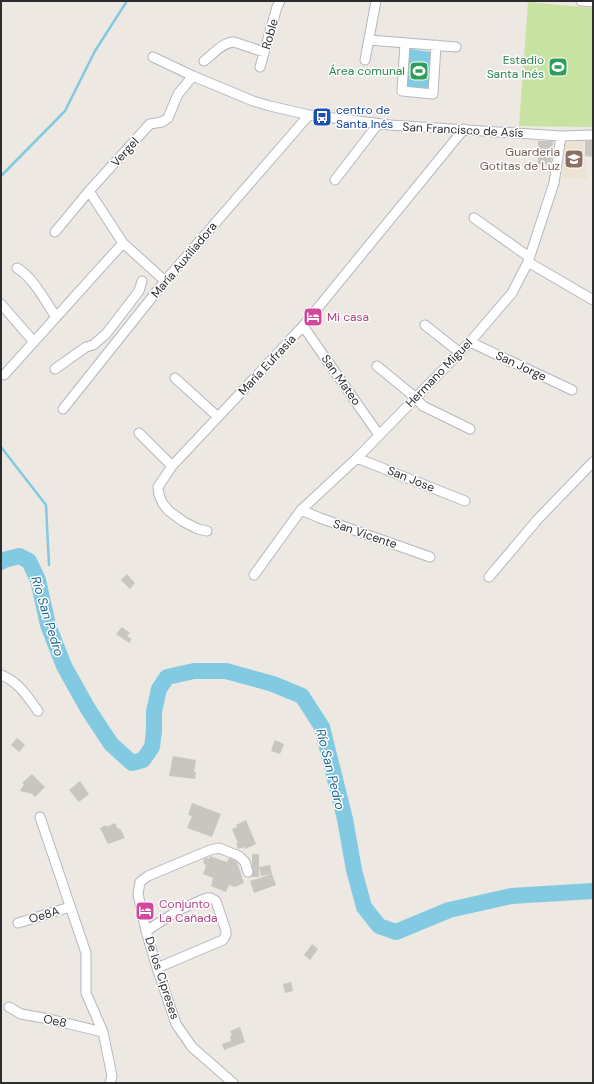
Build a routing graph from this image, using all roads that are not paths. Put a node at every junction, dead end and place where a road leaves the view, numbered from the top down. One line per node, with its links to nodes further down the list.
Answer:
1 (280, 1): 9 (street, Roble)
2 (376, 1): 5 (street)
3 (581, 1): 4 (street)
4 (593, 2)
5 (369, 40): 6 (street); 11 (street)
6 (405, 43): 7 (street); 7 (street)
7 (436, 45): 8 (street)
8 (456, 47)
9 (264, 52): 12 (street); 13 (street, Roble)
10 (153, 57): 14 (street, San Francisco de Asís)
11 (365, 60)
12 (204, 61)
13 (260, 68)
14 (193, 76): 15 (street, San Francisco de Asís); 21 (street, Vergel)
15 (309, 115): 16 (street, San Francisco de Asís); 28 (street, María Auxiliadora)
16 (378, 124): 17 (street, San Francisco de Asís); 20 (street)
17 (464, 129): 19 (street, San Francisco de Asís); 33 (street, María Eufrasia)
18 (593, 135): 19 (street, San Francisco de Asís)
19 (561, 136): 25 (street, Hermano Miguel)
20 (335, 180)
21 (89, 191): 23 (street, Vergel); 24 (street)
22 (474, 218): 25 (street)
23 (54, 232)
24 (123, 243): 28 (street); 31 (street)
25 (528, 259): 29 (street); 35 (street, Hermano Miguel)
26 (17, 268): 31 (street)
27 (142, 281): 36 (street)
28 (165, 281): 38 (street, María Auxiliadora)
29 (593, 300)
30 (1, 304): 34 (street)
31 (56, 317): 34 (street)
32 (424, 325): 37 (street)
33 (303, 326): 46 (street, María Eufrasia); 49 (street, San Mateo)
34 (34, 342): 41 (street)
35 (470, 342): 37 (street, Hermano Miguel); 43 (street, San Jorge)
36 (93, 346): 38 (street); 40 (street)
37 (459, 352): 44 (street, Hermano Miguel)
38 (105, 356): 45 (street, María Auxiliadora)
39 (377, 366): 44 (street)
40 (55, 368)
41 (4, 375)
42 (175, 378): 46 (street)
43 (572, 390)
44 (416, 398): 47 (street); 49 (street, Hermano Miguel)
45 (63, 409)
46 (218, 418): 52 (street, María Eufrasia)
47 (470, 429)
48 (139, 433): 52 (street)
49 (379, 435): 50 (street, Hermano Miguel)
50 (357, 458): 53 (street, San Jose); 54 (street, Hermano Miguel)
51 (593, 462): 58 (street)
52 (172, 466): 55 (street, María Eufrasia)
53 (465, 501)
54 (301, 510): 56 (street, San Vicente); 57 (street, Hermano Miguel)
55 (207, 531)
56 (430, 557)
57 (254, 575)
58 (489, 576)
59 (1, 674): 60 (street)
60 (38, 711)
61 (40, 817): 63 (street)
62 (248, 872): 65 (street, De los Cipreses)
63 (70, 907): 64 (street, Oe8A); 68 (street)
64 (18, 923)
65 (146, 931): 66 (street, De los Cipreses); 66 (street)
66 (157, 968): 70 (street, De los Cipreses)
67 (9, 1007): 68 (street, Oe8)
68 (103, 1032): 69 (street)
69 (110, 1083)
70 (233, 1083)

